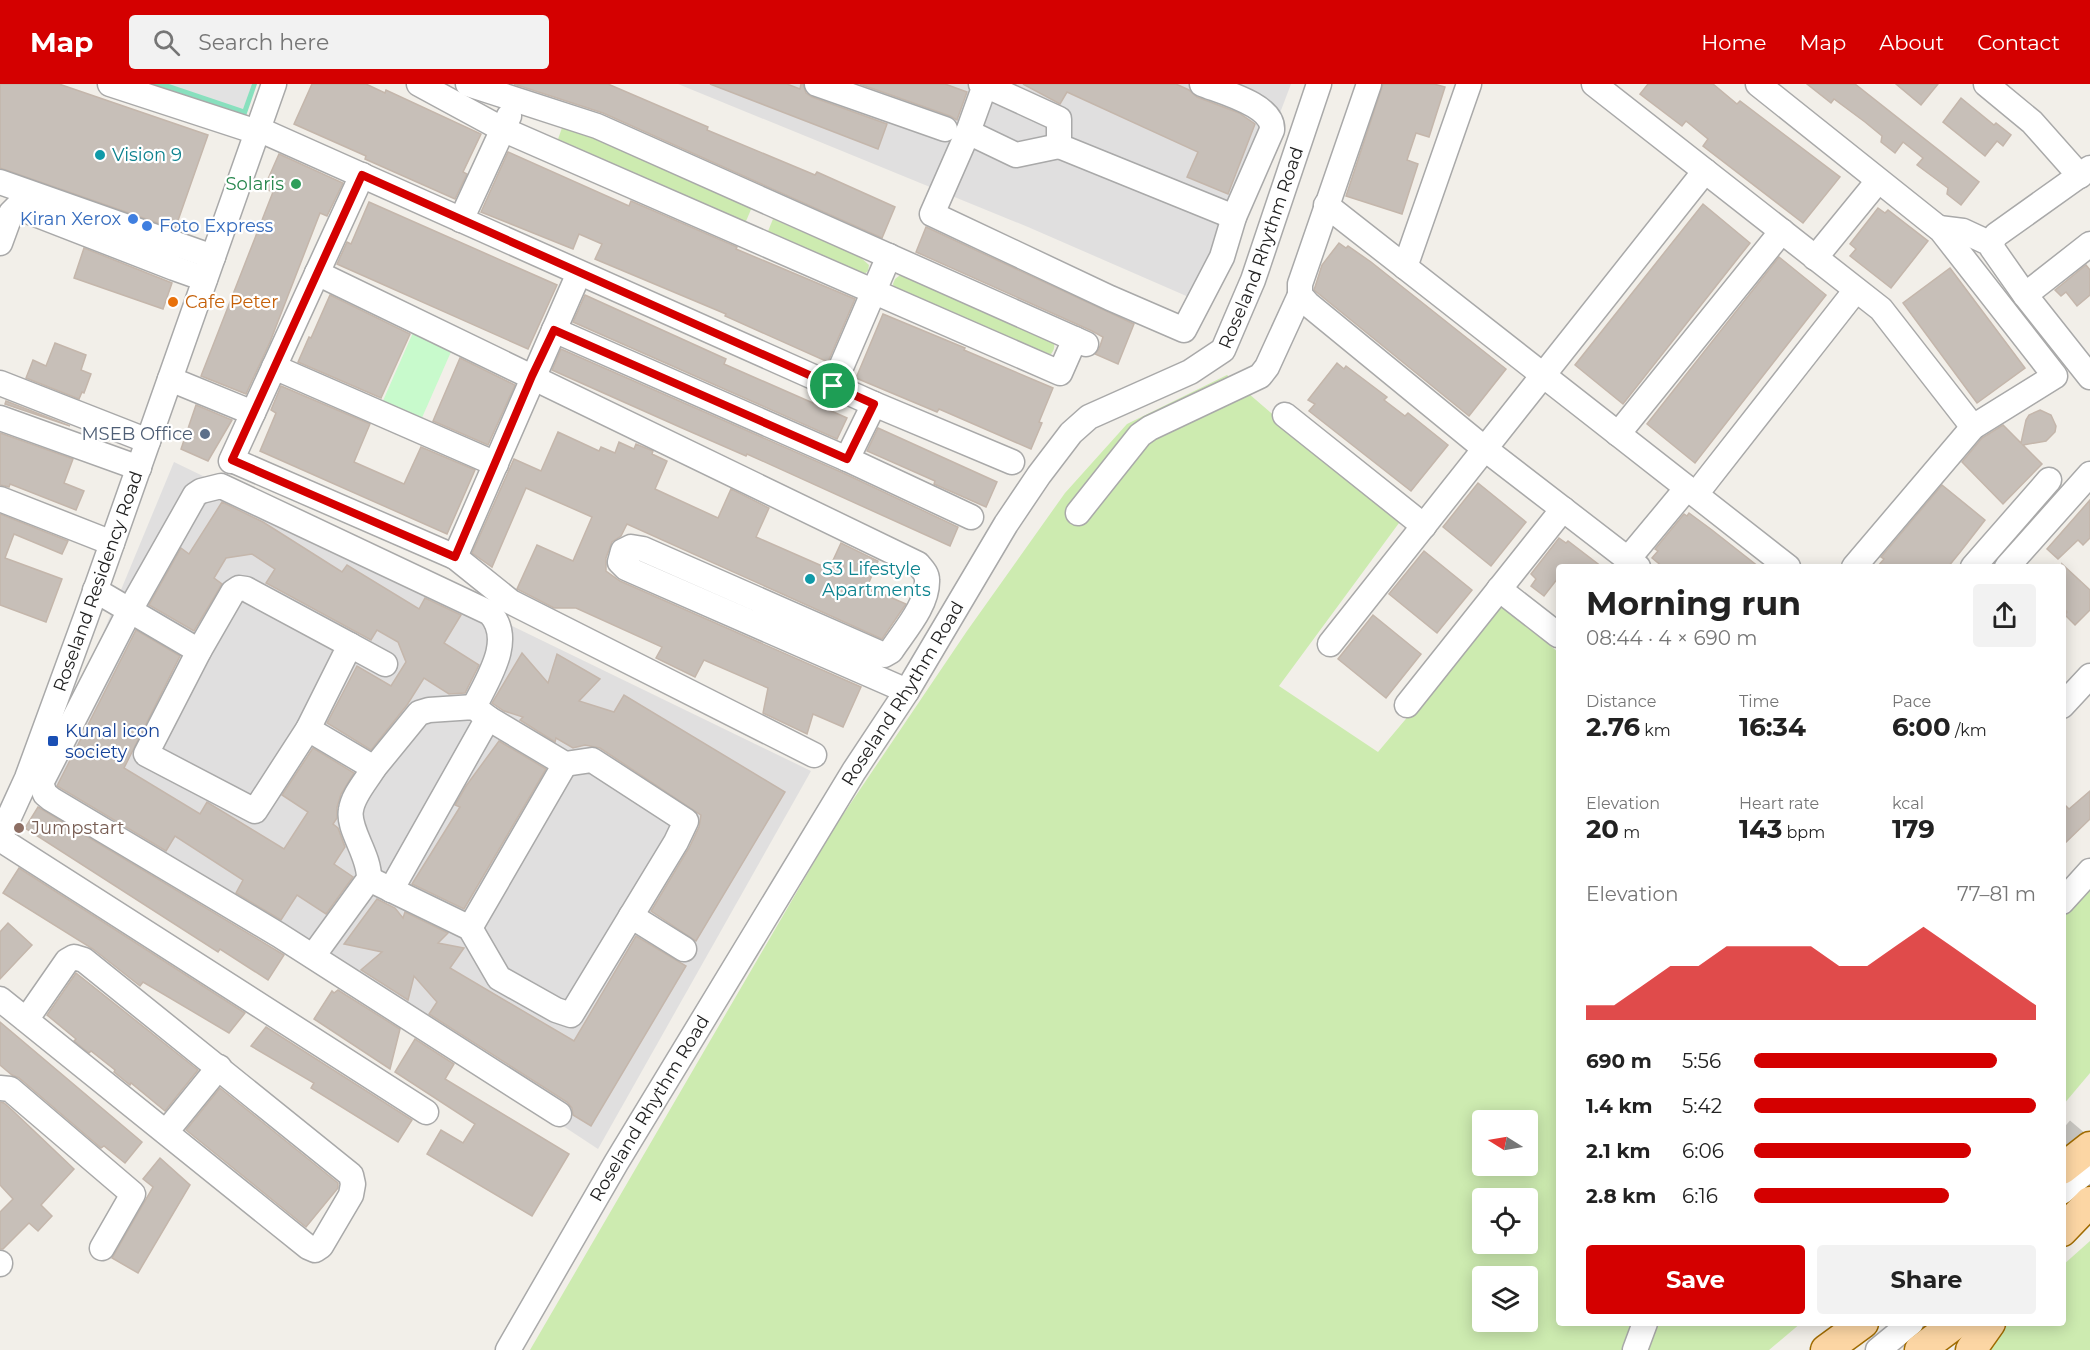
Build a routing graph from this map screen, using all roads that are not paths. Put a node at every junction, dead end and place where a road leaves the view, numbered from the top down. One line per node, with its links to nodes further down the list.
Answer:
1 (110, 84): 17 (street)
2 (274, 84): 17 (street, Roseland Residency Road)
3 (419, 84): 15 (street)
4 (468, 84): 14 (street)
5 (817, 84): 16 (street)
6 (984, 84): 16 (street); 18 (street)
7 (1202, 84): 25 (street)
8 (1319, 84): 37 (street, Roseland Rhythm Road)
9 (1369, 84): 24 (street)
10 (1469, 84): 35 (street)
11 (1758, 84): 22 (street)
12 (1986, 84): 20 (street)
13 (1602, 86): 19 (street)
14 (516, 100): 15 (street); 32 (street)
15 (502, 129): 26 (street); 41 (street)
16 (956, 130): 18 (street); 33 (street)
17 (257, 131): 21 (street); 36 (street, Roseland Residency Road)
18 (1059, 146): 25 (street)
19 (1705, 171): 28 (street); 46 (street)
20 (2085, 172): 30 (street)
21 (362, 175): 26 (street); 53 (street)
22 (1878, 181): 27 (street); 34 (street)
23 (0, 182): 36 (street)
24 (1326, 205): 35 (street); 42 (street)
25 (1234, 217): 33 (street)
26 (461, 220): 39 (street)
27 (1939, 228): 30 (street); 56 (street)
28 (1782, 231): 34 (street); 57 (street)
29 (0, 243): 36 (street)
30 (1991, 244): 43 (street)
31 (2090, 244): 43 (street)
32 (889, 256): 41 (street); 41 (street)
33 (1222, 257): 37 (street)
34 (1815, 258): 40 (street)
35 (1405, 267): 46 (street)
36 (209, 268): 49 (street, Roseland Residency Road)
37 (1257, 268): 88 (street, Roseland Rhythm Road)
38 (317, 273): 47 (street)
39 (579, 273): 44 (street); 51 (street)
40 (1856, 290): 56 (street); 66 (street)
41 (874, 292): 51 (street)
42 (1300, 295): 59 (street); 69 (street)
43 (2025, 295): 48 (street)
44 (554, 330): 47 (street); 60 (street)
45 (274, 367): 62 (street)
46 (1543, 375): 57 (street); 59 (street)
47 (532, 376): 62 (street); 88 (street)
48 (2090, 377)
49 (170, 379): 53 (street); 58 (street, Roseland Residency Road)
50 (0, 383): 58 (street)
51 (833, 386): 52 (street)
52 (874, 404): 60 (street); 61 (street)
53 (253, 413): 73 (street)
54 (1285, 415): 71 (street)
55 (0, 418): 63 (street)
56 (1973, 427): 76 (street)
57 (1618, 434): 66 (street)
58 (148, 441): 63 (street, Roseland Residency Road)
59 (1485, 449): 68 (street); 71 (street)
60 (847, 459): 70 (street)
61 (1012, 462)
62 (496, 464): 73 (street)
63 (139, 468): 72 (street, Roseland Residency Road)
64 (2090, 474): 78 (street)
65 (2049, 480): 77 (street)
66 (1691, 491): 74 (street); 75 (street)
67 (0, 500): 72 (street)
68 (1563, 509): 74 (street); 80 (street)
69 (1078, 513)
70 (971, 517)
71 (1424, 526): 83 (street)
72 (112, 543): 79 (street, Roseland Residency Road)
73 (455, 557): 93 (street)
74 (1633, 563)
75 (1784, 564)
76 (1857, 564)
77 (1975, 564)
78 (2010, 564)
79 (95, 590): 81 (street); 96 (street, Roseland Residency Road)
80 (1499, 590): 82 (street); 90 (street)
81 (130, 610): 85 (street); 91 (street); 104 (street)
82 (1556, 633)
83 (1330, 644)
84 (350, 645): 85 (street); 86 (street); 92 (street)
85 (199, 651): 92 (street)
86 (385, 664)
87 (2090, 676): 89 (street)
88 (907, 691): 124 (street, Roseland Rhythm Road)
89 (2066, 702)
90 (1407, 705)
91 (481, 712): 94 (street); 95 (street); 99 (street)
92 (308, 729): 95 (street)
93 (814, 755)
94 (565, 764): 101 (street); 102 (street)
95 (374, 768): 98 (street)
96 (0, 838): 109 (street)
97 (2090, 871): 100 (street)
98 (369, 879): 99 (street); 104 (street)
99 (391, 890): 102 (street)
100 (2066, 898)
101 (631, 916): 102 (street); 103 (street)
102 (470, 928)
103 (684, 949)
104 (313, 956): 110 (street)
105 (0, 999): 106 (street)
106 (26, 1020): 107 (street); 111 (street)
107 (219, 1067): 111 (street); 111 (street)
108 (0, 1088): 118 (street)
109 (426, 1112)
110 (560, 1114)
111 (166, 1132)
112 (2090, 1147): 113 (main road)
113 (2066, 1166)
114 (2090, 1168): 115 (street)
115 (2066, 1189)
116 (2090, 1202): 117 (main road)
117 (2066, 1227)
118 (102, 1248)
119 (1644, 1326): 125 (street)
120 (1859, 1326): 126 (main road)
121 (1907, 1326): 127 (street)
122 (1952, 1326): 128 (main road)
123 (1988, 1326): 129 (main road)
124 (508, 1350)
125 (1635, 1350)
126 (1826, 1350)
127 (1878, 1350)
128 (1920, 1350)
129 (1971, 1350)

